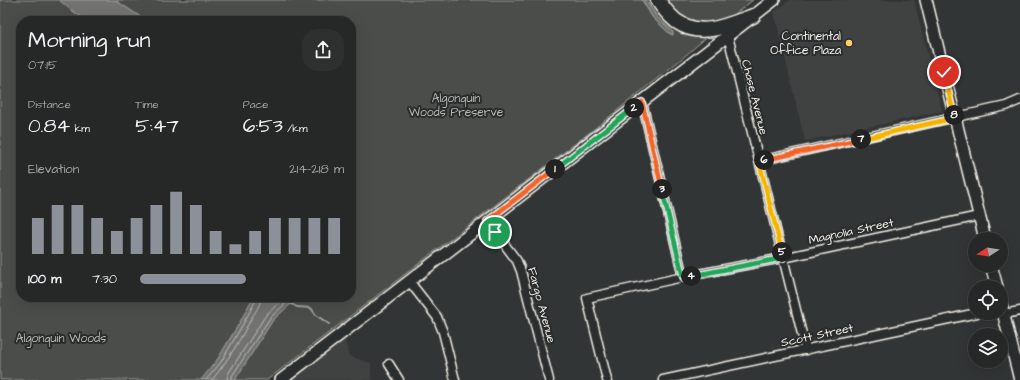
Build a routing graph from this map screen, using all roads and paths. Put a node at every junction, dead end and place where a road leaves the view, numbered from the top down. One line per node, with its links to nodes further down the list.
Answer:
1 (658, 0): 4 (highway)
2 (774, 0): 4 (main road)
3 (926, 0): 8 (main road)
4 (753, 16): 5 (main road)
5 (728, 36): 7 (main road); 9 (street, Chase Avenue)
6 (1020, 100): 8 (street)
7 (642, 102): 11 (main road); 14 (street)
8 (955, 118): 9 (street); 10 (main road)
9 (759, 161): 13 (street, Chase Avenue)
10 (979, 216): 12 (main road); 13 (street, Magnolia Street)
11 (487, 221): 15 (main road); 25 (street, Fargo Avenue)
12 (983, 232)
13 (783, 258): 14 (street, Magnolia Street); 20 (street, Chase Avenue)
14 (683, 277): 26 (street, Magnolia Street)
15 (409, 281): 22 (main road); 24 (street)
16 (1008, 309): 17 (street)
17 (1020, 310)
18 (968, 315): 20 (street, Scott Street)
19 (1005, 320): 28 (main road)
20 (806, 350): 27 (street, Scott Street)
21 (389, 364): 23 (street)
22 (281, 380)
23 (399, 380)
24 (455, 380)
25 (549, 380)
26 (607, 380)
27 (663, 380)
28 (1020, 380)

